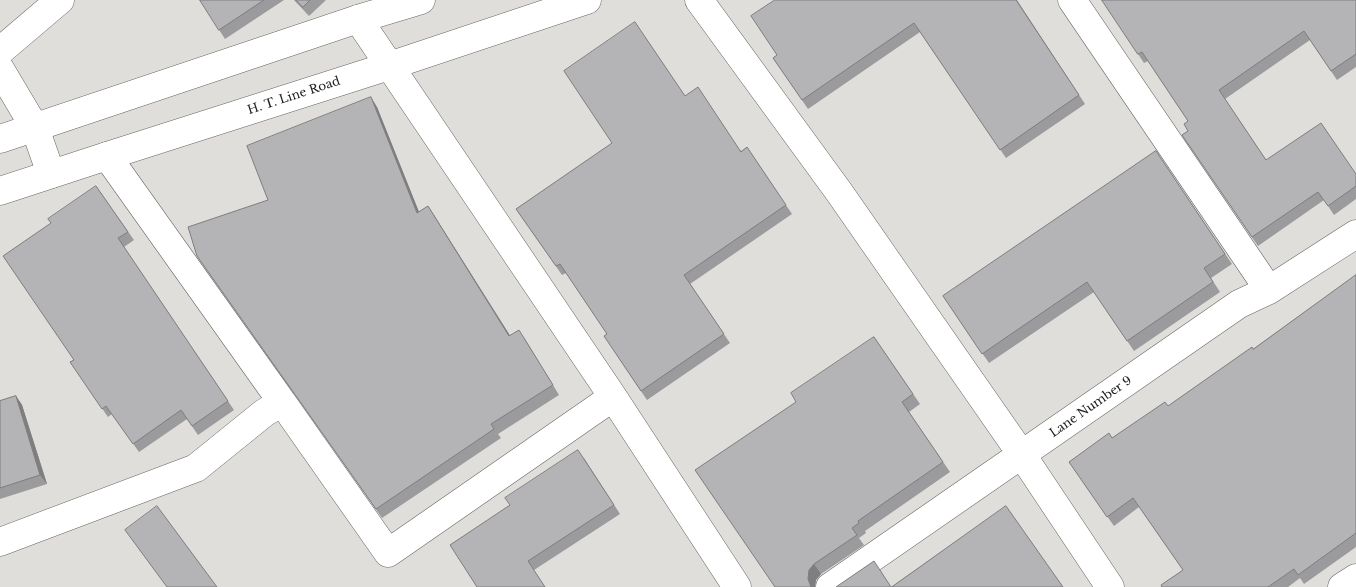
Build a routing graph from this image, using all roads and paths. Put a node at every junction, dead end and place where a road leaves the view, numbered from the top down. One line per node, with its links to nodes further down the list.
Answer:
1 (60, 0): 7 (street)
2 (421, 0): 6 (street)
3 (699, 0): 19 (street)
4 (1072, 0): 16 (street)
5 (574, 2): 8 (street, H. T. Line Road)
6 (358, 19): 8 (street); 10 (street)
7 (0, 52)
8 (389, 66): 12 (street, H. T. Line Road); 17 (street)
9 (0, 69): 10 (street)
10 (35, 128): 11 (street); 13 (street)
11 (0, 140)
12 (107, 156): 13 (street, H. T. Line Road); 18 (street)
13 (52, 174): 14 (street, H. T. Line Road)
14 (0, 191)
15 (1356, 234): 16 (street, Lane Number 9)
16 (1269, 290): 19 (street, Lane Number 9)
17 (613, 398): 18 (street); 22 (street)
18 (282, 402): 20 (street)
19 (1022, 455): 23 (street, Lane Number 9); 24 (street)
20 (0, 542)
21 (1356, 578): 25 (street)
22 (737, 587)
23 (830, 587)
24 (1110, 587)
25 (1342, 587)

